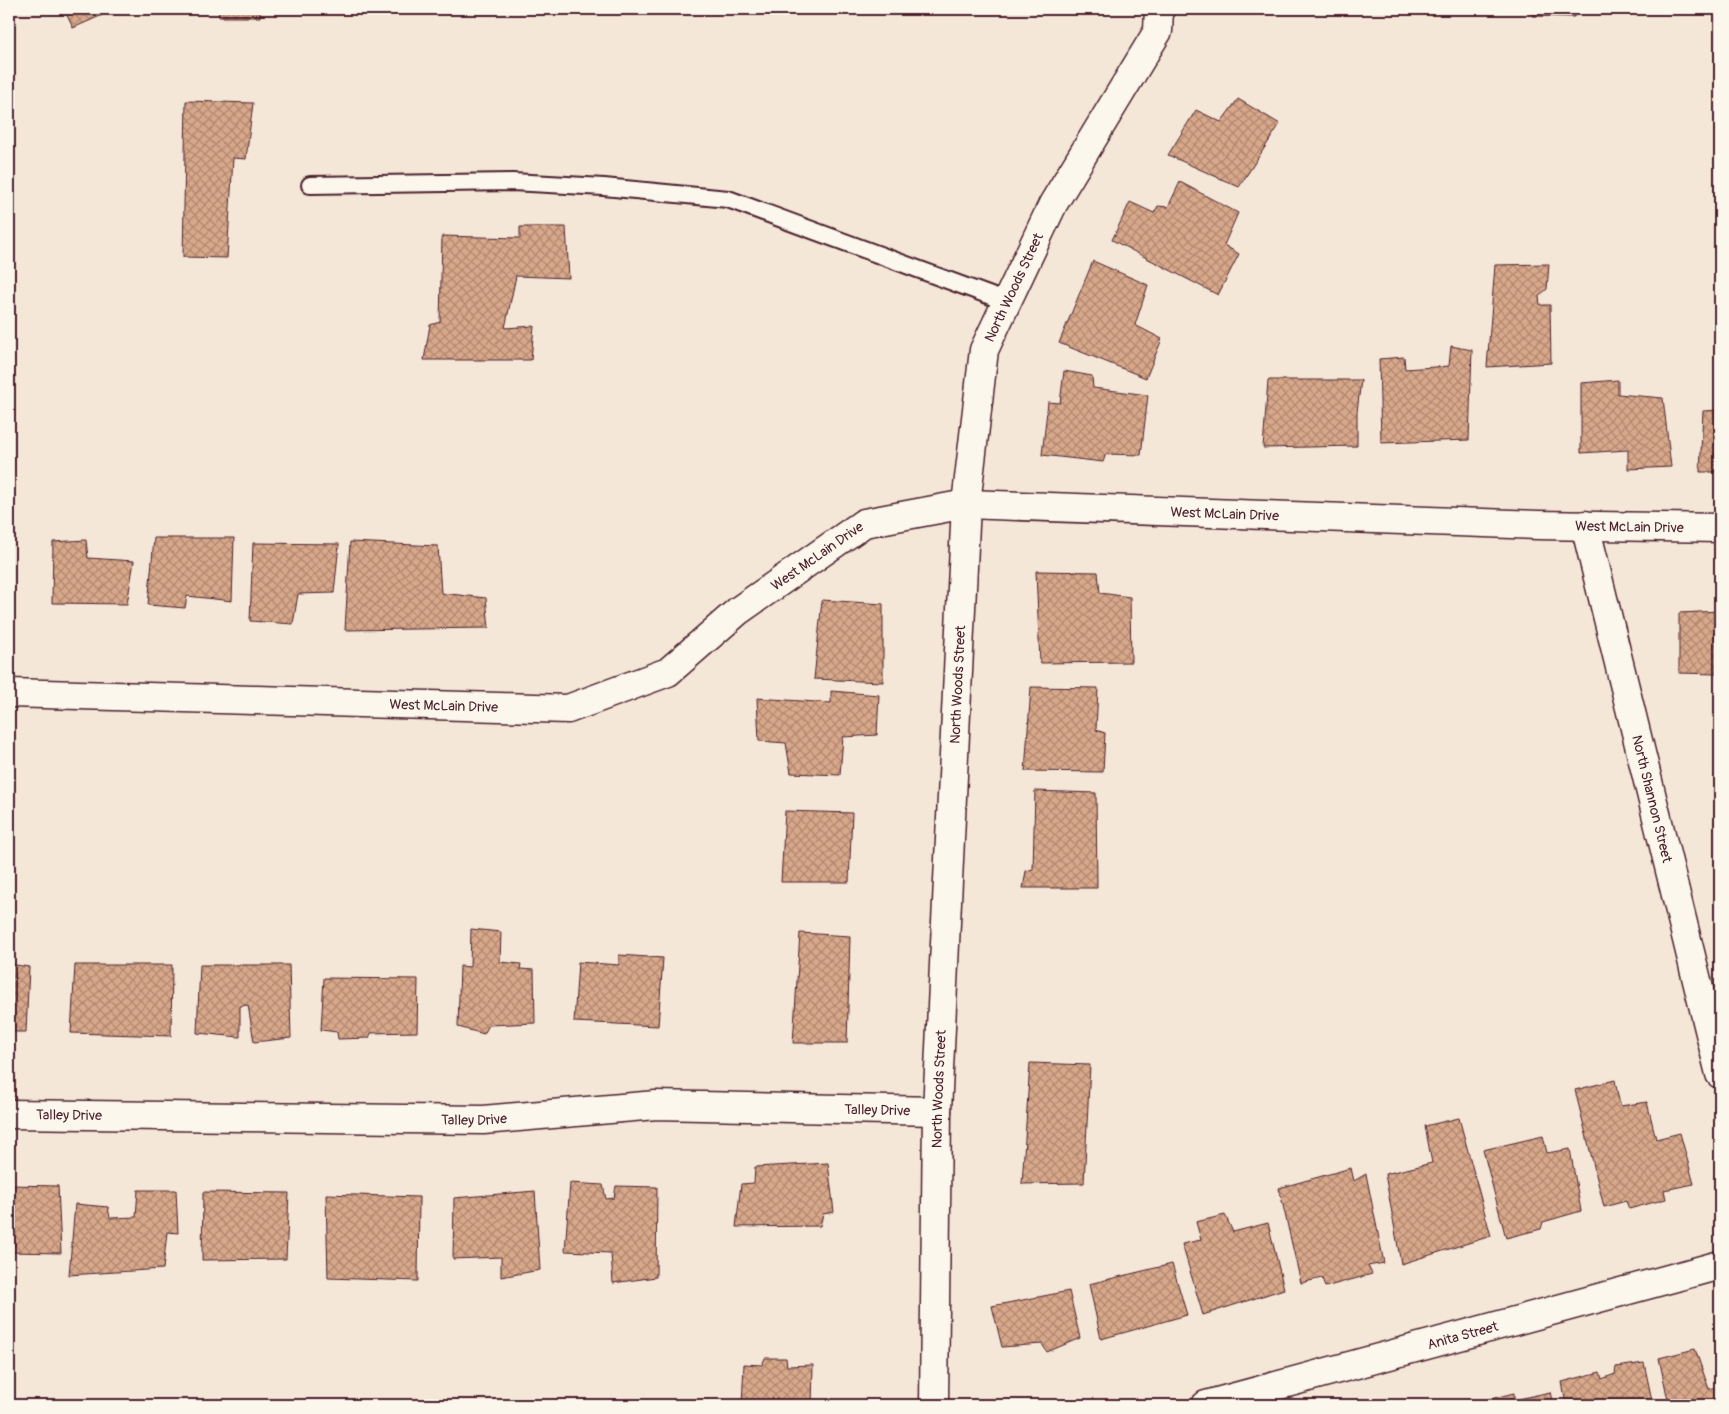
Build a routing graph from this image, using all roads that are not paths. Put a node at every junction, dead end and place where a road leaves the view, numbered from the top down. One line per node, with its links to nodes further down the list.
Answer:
1 (1159, 9): 3 (street, North Woods Street)
2 (310, 185): 3 (lane)
3 (1007, 302): 4 (street, North Woods Street)
4 (966, 504): 5 (street, West McLain Drive); 7 (street, West McLain Drive); 9 (street, North Woods Street)
5 (1585, 525): 6 (street, West McLain Drive); 8 (street, North Shannon Street)
6 (1720, 528)
7 (9, 693)
8 (1720, 1074)
9 (937, 1110): 10 (street, Talley Drive); 12 (street, North Woods Street)
10 (9, 1114)
11 (1720, 1265): 13 (street, Anita Street)
12 (934, 1405)
13 (1206, 1405)

